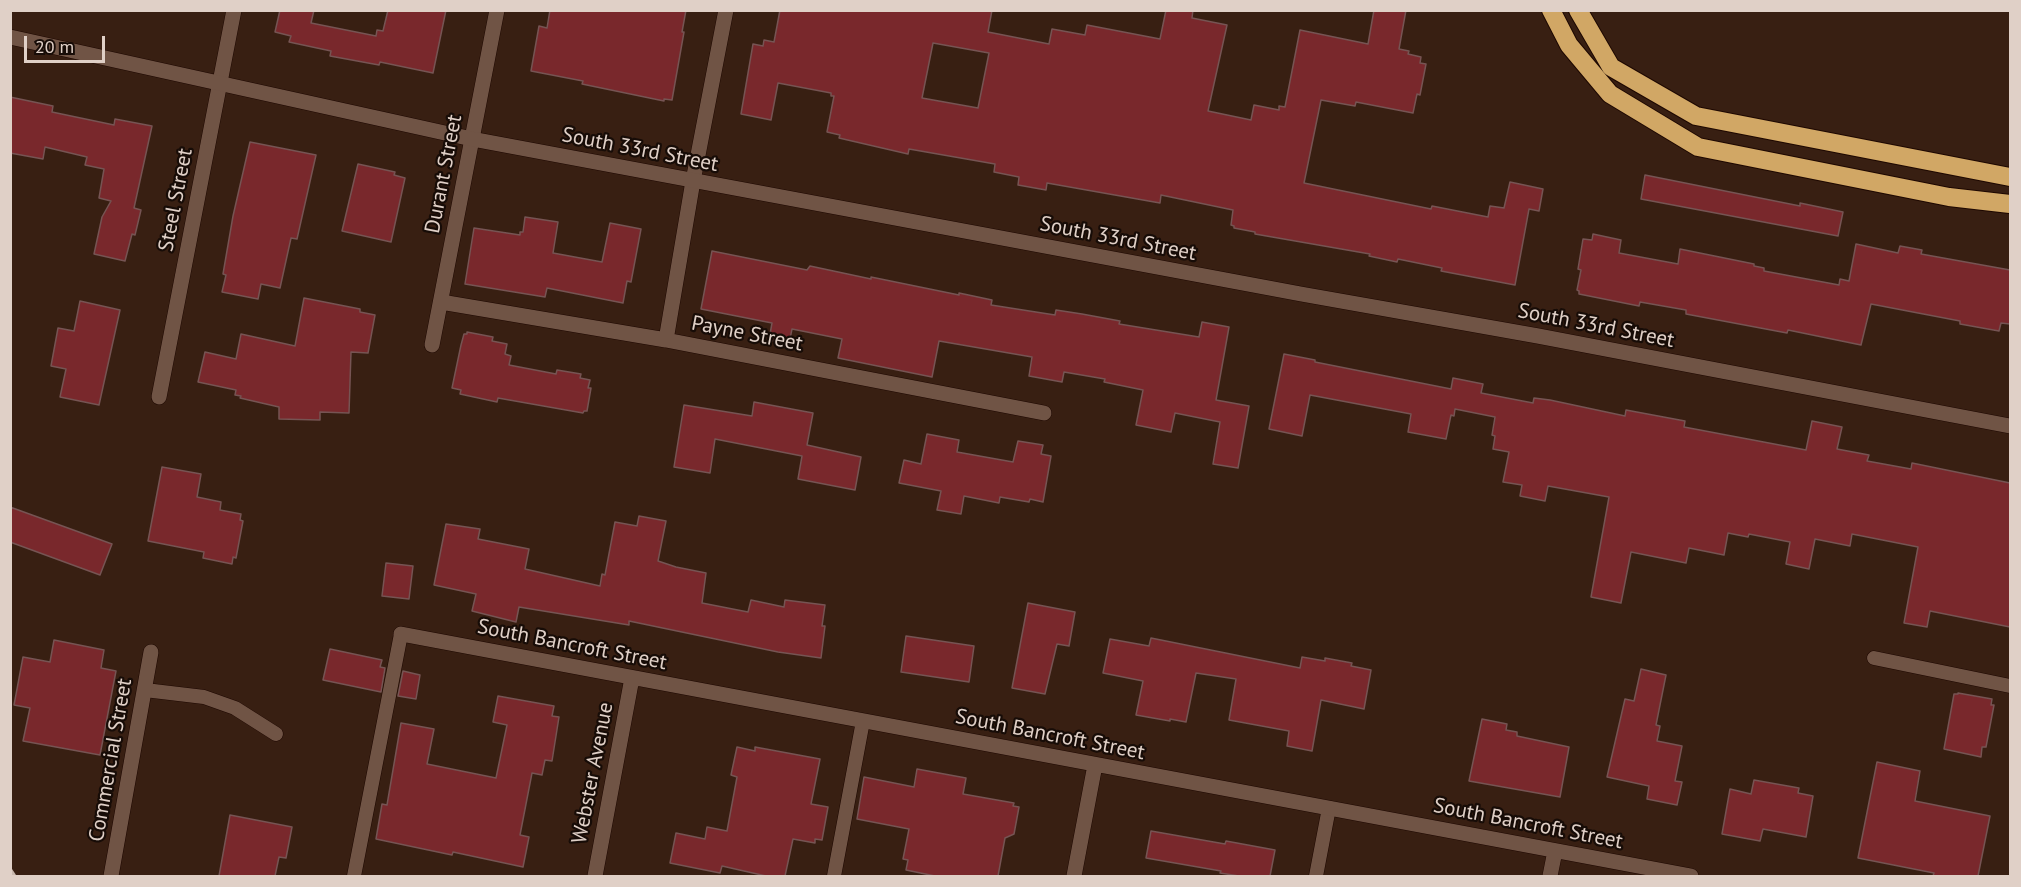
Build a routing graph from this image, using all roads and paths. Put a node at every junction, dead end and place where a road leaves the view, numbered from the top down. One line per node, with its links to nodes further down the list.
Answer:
1 (234, 10): 7 (street, Steel Street)
2 (497, 10): 8 (street, Durant Street)
3 (726, 10): 10 (street)
4 (1551, 10): 11 (highway)
5 (1578, 10): 9 (highway)
6 (10, 37): 7 (street, South 33rd Street)
7 (220, 82): 8 (street, South 33rd Street); 15 (street, Steel Street)
8 (472, 139): 10 (street, South 33rd Street); 12 (street, Durant Street)
9 (2010, 177)
10 (693, 181): 13 (street); 17 (street, South 33rd Street)
11 (2010, 204)
12 (441, 302): 13 (street, Payne Street); 14 (street, Durant Street)
13 (666, 340): 16 (street, Payne Street)
14 (432, 345)
15 (159, 397)
16 (1044, 413)
17 (2010, 426)
18 (401, 634): 21 (street, South Bancroft Street); 30 (lane)
19 (151, 652): 23 (street, Commercial Street)
20 (1874, 658): 22 (lane)
21 (632, 678): 24 (street, South Bancroft Street); 31 (street, Webster Avenue)
22 (2010, 686)
23 (145, 690): 25 (lane); 29 (street, Commercial Street)
24 (863, 721): 26 (street, South Bancroft Street); 32 (lane)
25 (276, 734)
26 (1095, 765): 27 (street, South Bancroft Street); 33 (street)
27 (1329, 808): 28 (street, South Bancroft Street); 34 (lane)
28 (1555, 851): 35 (street); 36 (street, South Bancroft Street)
29 (111, 876)
30 (354, 876)
31 (595, 876)
32 (834, 876)
33 (1074, 876)
34 (1316, 876)
35 (1550, 876)
36 (1691, 876)

